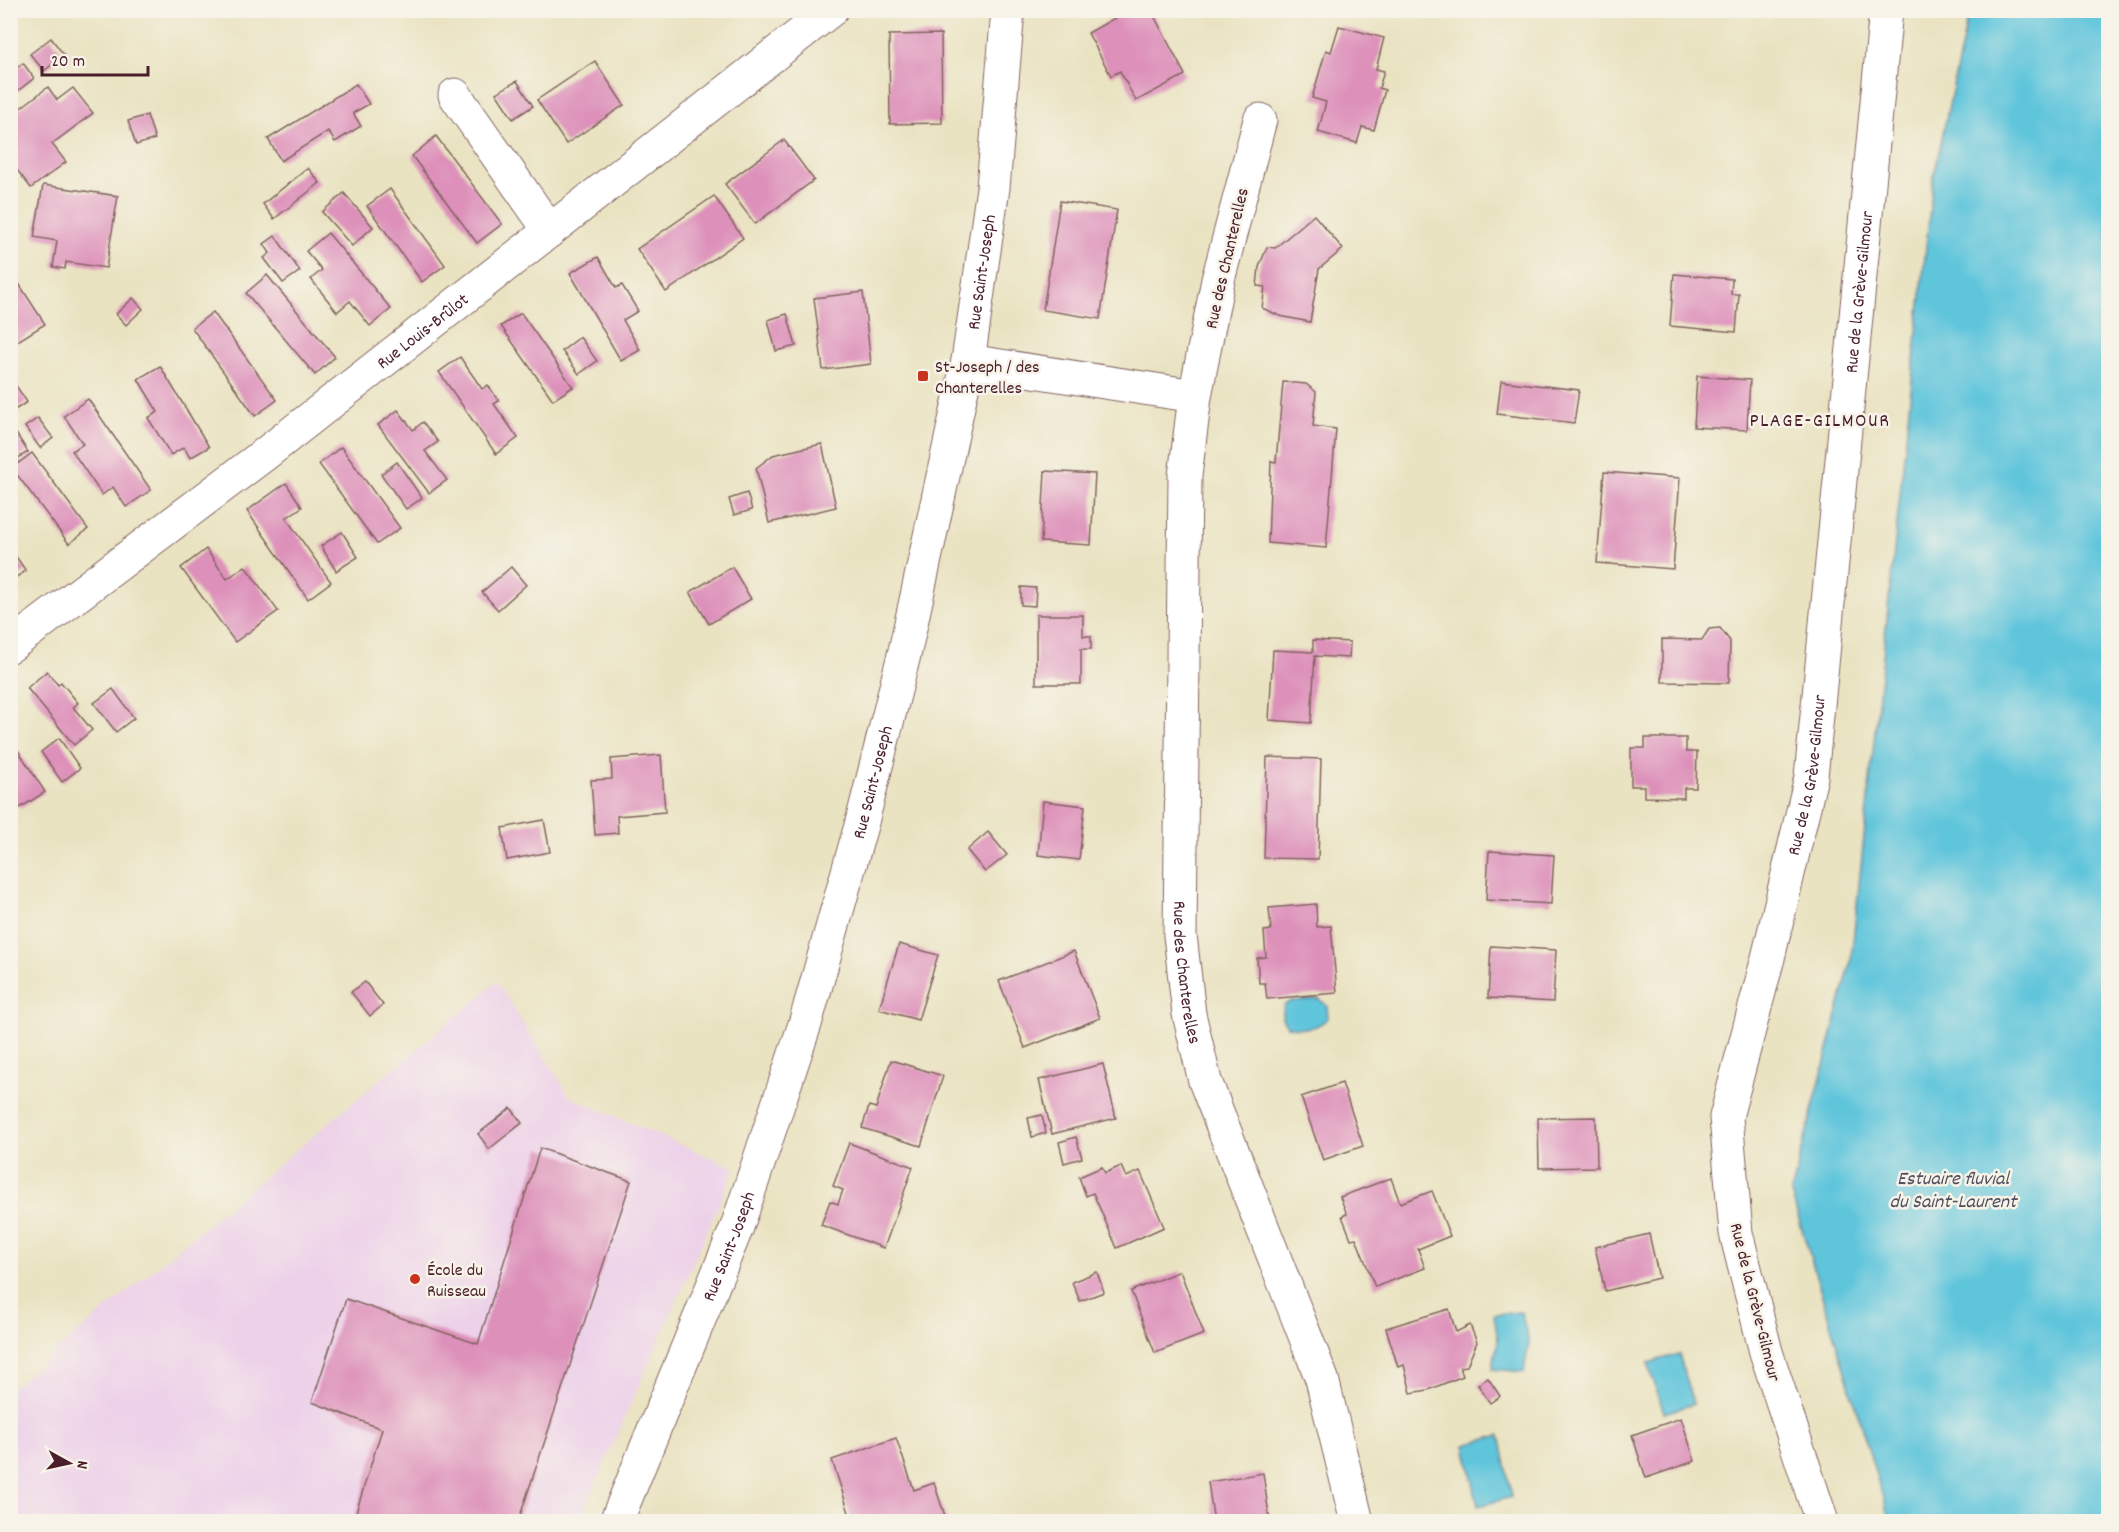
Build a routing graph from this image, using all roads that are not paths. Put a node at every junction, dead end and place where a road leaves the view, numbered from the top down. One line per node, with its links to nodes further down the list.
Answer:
1 (831, 10): 6 (street, Rue Louis-Brûlot)
2 (1008, 10): 7 (street, Rue Saint-Joseph)
3 (1886, 10): 12 (street, Rue de la Grève-Gilmour)
4 (455, 94): 6 (street)
5 (1260, 120): 8 (street, Rue des Chanterelles)
6 (550, 231): 9 (street, Rue Louis-Brûlot)
7 (968, 361): 8 (street); 10 (street, Rue Saint-Joseph)
8 (1196, 396): 11 (street, Rue des Chanterelles)
9 (10, 646)
10 (616, 1521)
11 (1357, 1521)
12 (1822, 1521)

